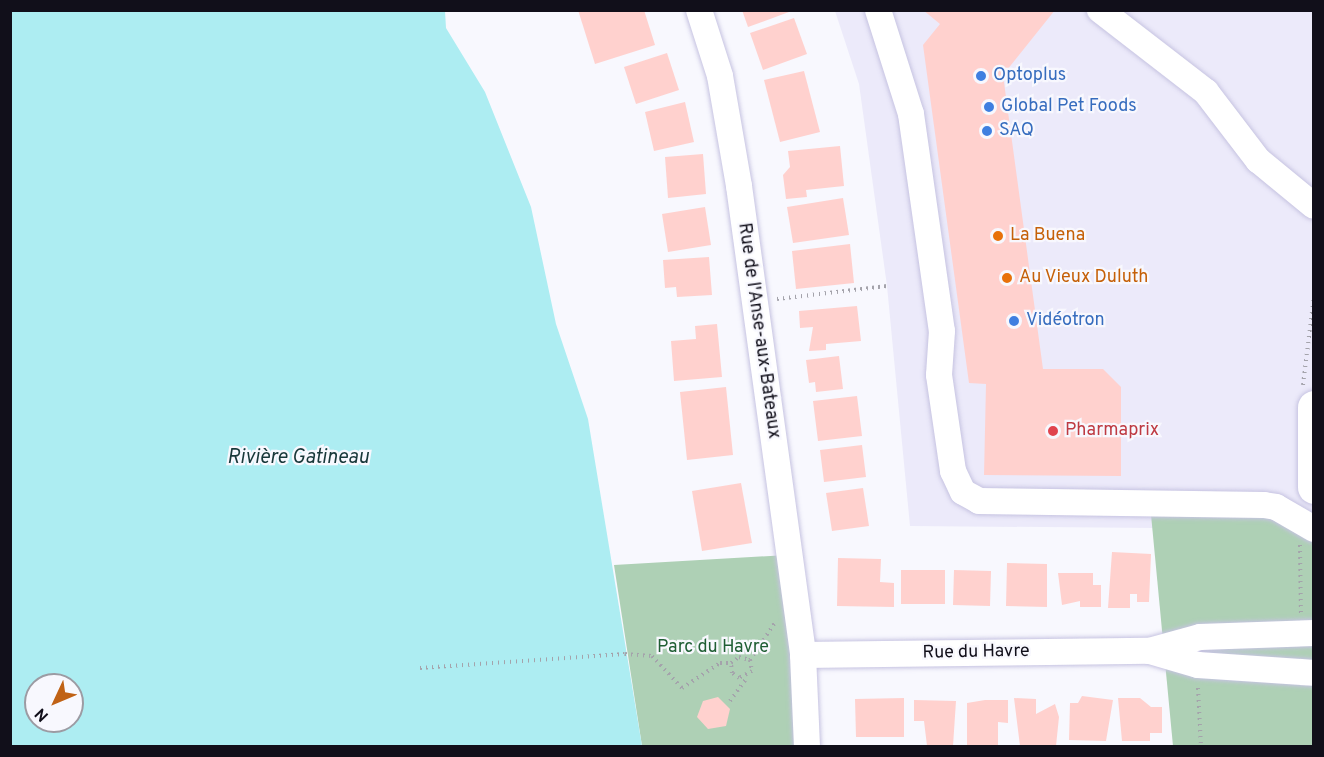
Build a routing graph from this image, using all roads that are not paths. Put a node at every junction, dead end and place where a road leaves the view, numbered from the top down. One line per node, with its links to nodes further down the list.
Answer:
1 (699, 10): 10 (street, Rue de l'Anse-aux-Bateaux)
2 (878, 10): 7 (street)
3 (1100, 10): 4 (street)
4 (1314, 206)
5 (1314, 407): 6 (main road)
6 (1314, 487)
7 (1314, 529)
8 (1314, 633): 9 (street, Rue du Havre)
9 (1149, 651): 10 (street, Rue du Havre); 11 (street, Rue du Havre)
10 (803, 655): 12 (street, Rue de l'Anse-aux-Bateaux)
11 (1314, 673)
12 (807, 747)

